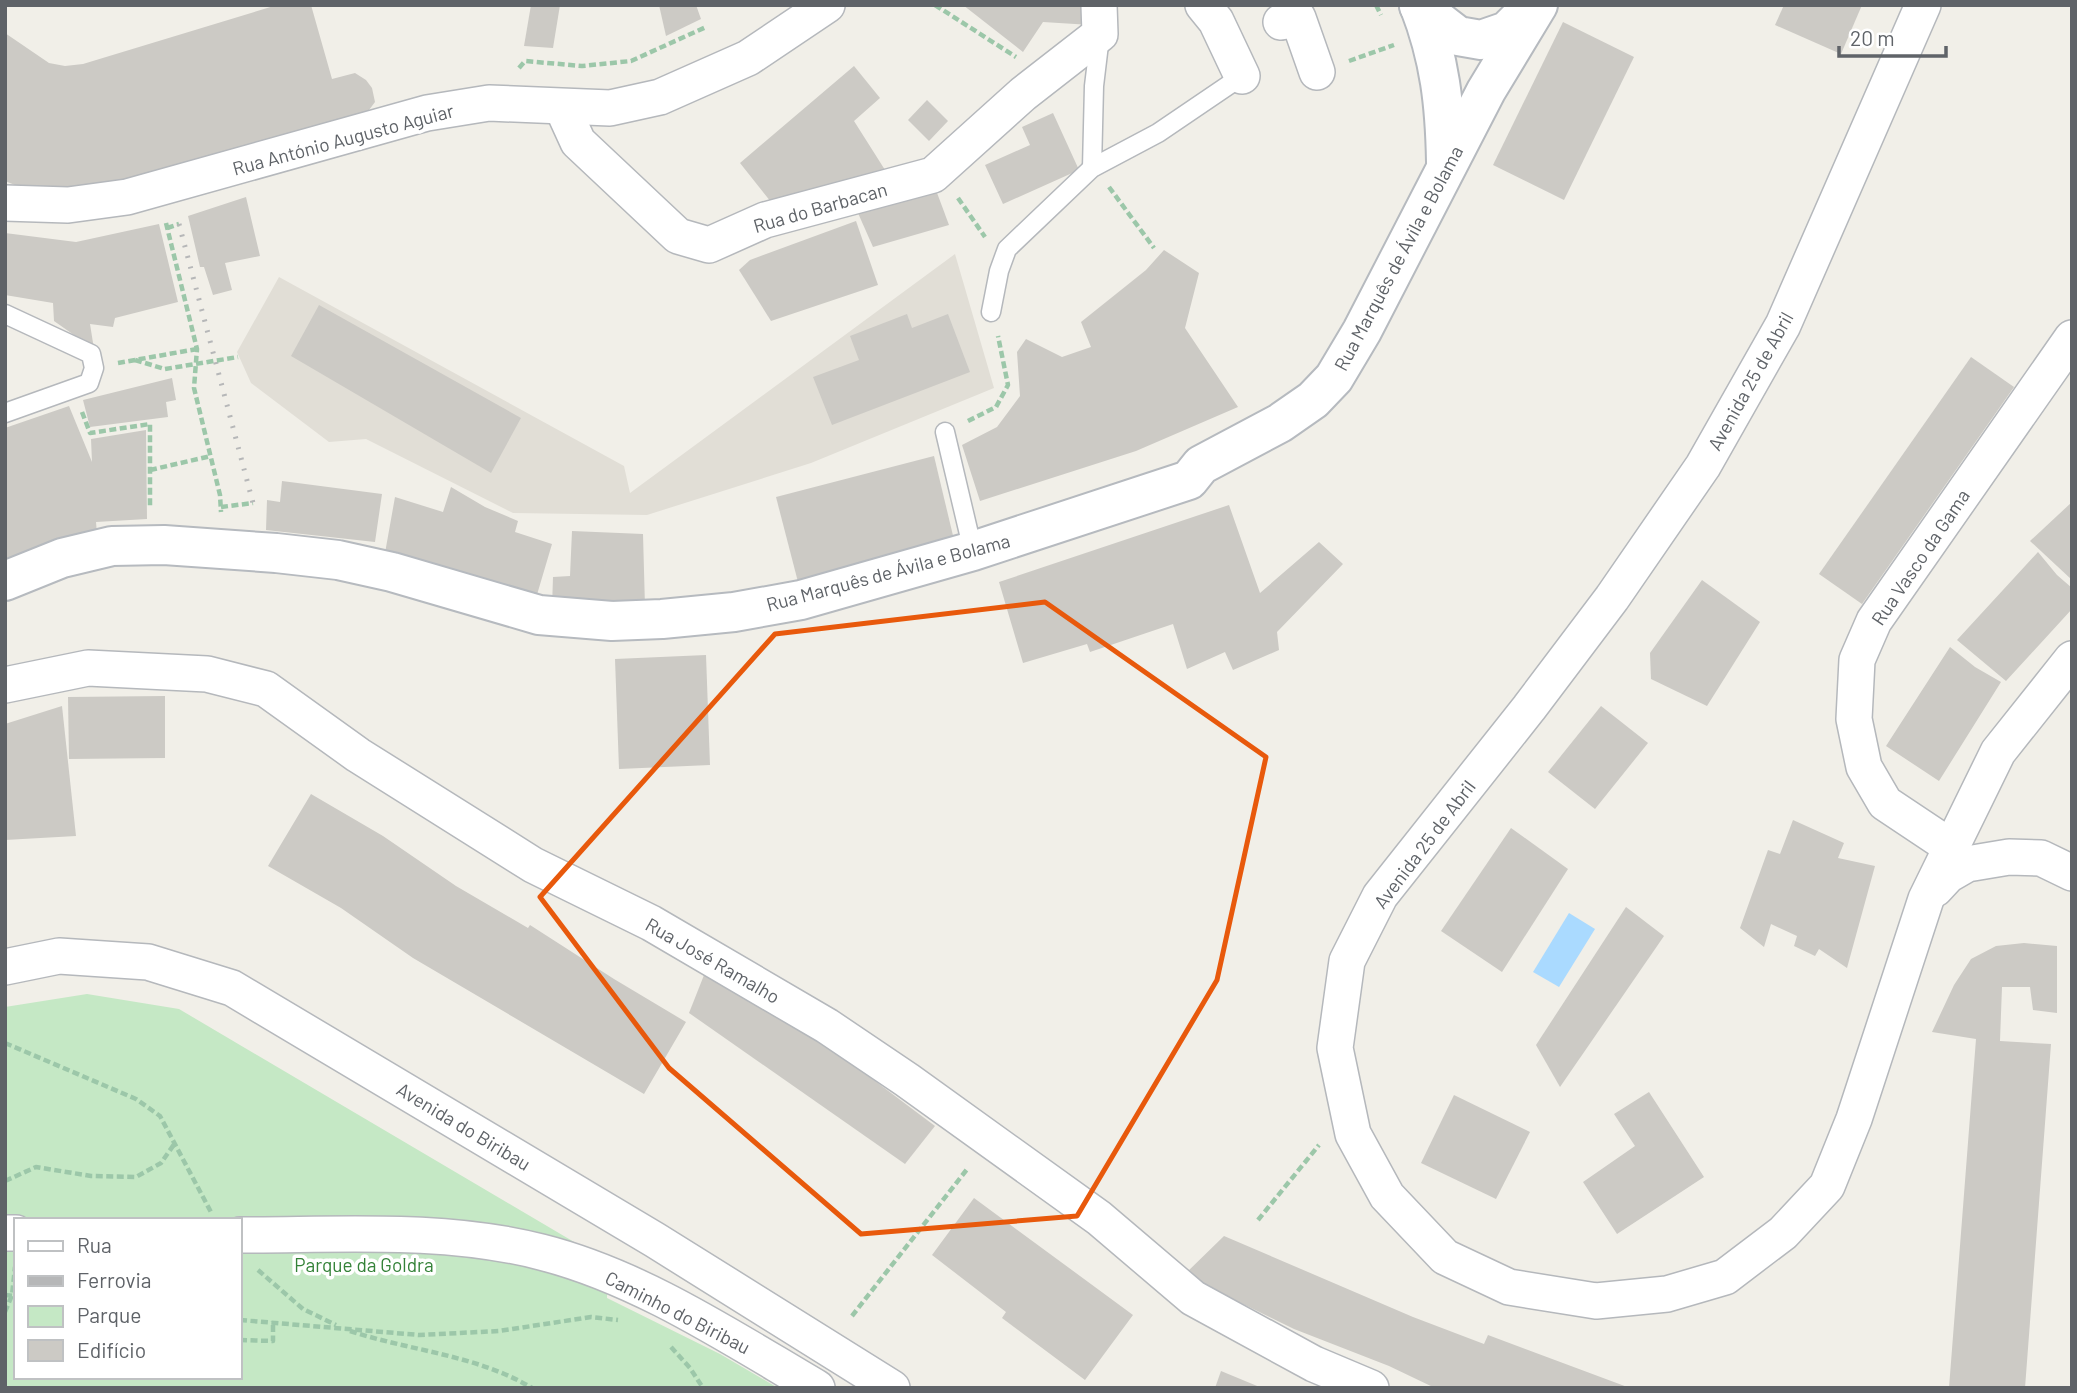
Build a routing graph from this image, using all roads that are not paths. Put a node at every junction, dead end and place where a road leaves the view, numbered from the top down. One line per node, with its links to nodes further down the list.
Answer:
1 (827, 5): 13 (street, Rua António Augusto Aguiar)
2 (1203, 5): 11 (street)
3 (1532, 5): 9 (main road)
4 (1538, 5): 12 (main road, Rua Marquês de Ávila e Bolama)
5 (1923, 5): 28 (street, Avenida 25 de Abril)
6 (1419, 6): 9 (main road); 15 (main road)
7 (1100, 20): 13 (street, Rua do Barbacan); 14 (lane)
8 (1281, 22): 10 (street)
9 (1477, 33): 12 (main road)
10 (1317, 72)
11 (1242, 76): 14 (lane)
12 (1486, 91): 15 (main road, Rua Marquês de Ávila e Bolama)
13 (562, 107): 16 (street, Rua António Augusto Aguiar)
14 (1092, 168): 17 (lane)
15 (1446, 168): 22 (main road, Rua Marquês de Ávila e Bolama)
16 (5, 203)
17 (991, 312)
18 (5, 314): 20 (lane)
19 (2072, 338): 26 (street, Rua Vasco da Gama)
20 (5, 413)
21 (945, 432): 22 (lane)
22 (973, 551): 23 (main road, Rua Marquês de Ávila e Bolama)
23 (5, 581)
24 (2072, 659): 26 (street, Avenida 25 de Abril)
25 (5, 685): 33 (street, Rua José Ramalho)
26 (1951, 847): 28 (street, Avenida 25 de Abril)
27 (2072, 873): 28 (street)
28 (1926, 899)
29 (5, 967): 32 (street, Avenida do Biribau)
30 (246, 1250): 31 (street, Caminho do Biribau)
31 (817, 1388)
32 (892, 1388)
33 (1371, 1388)

